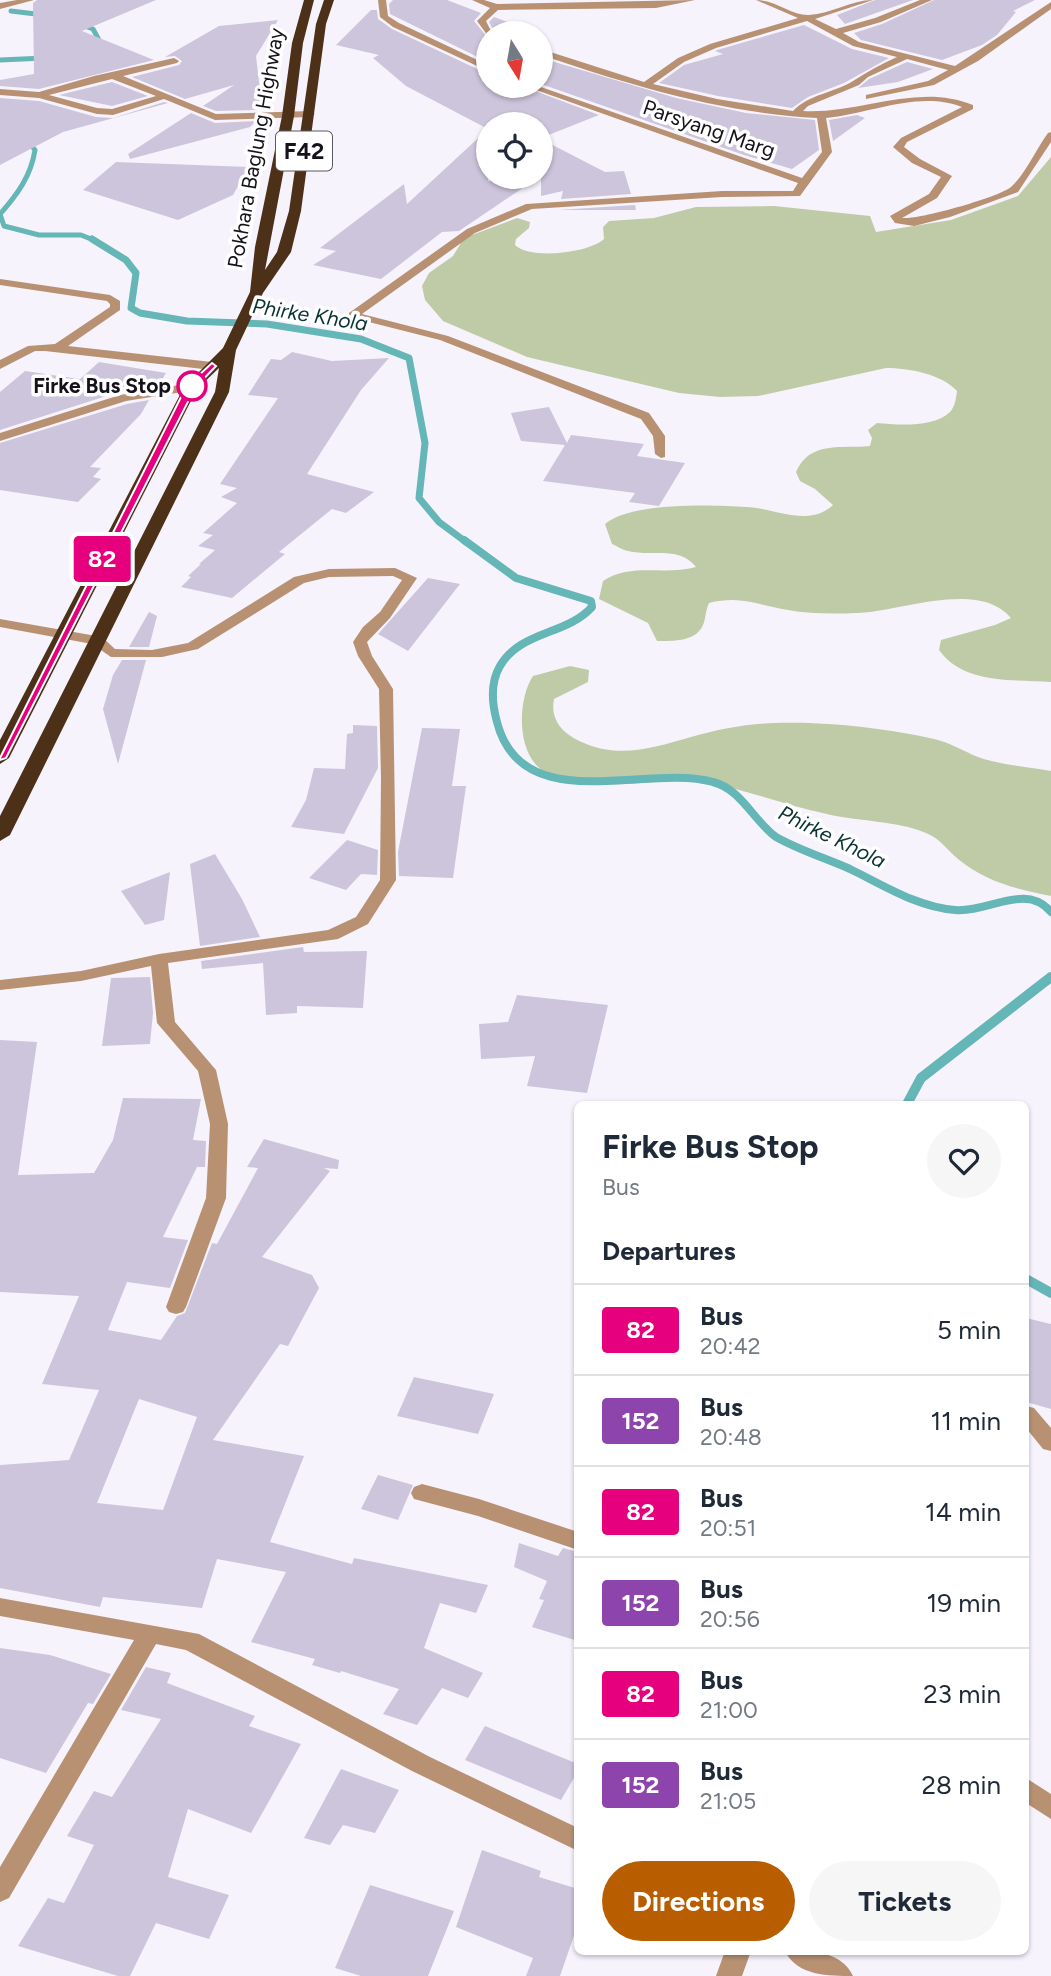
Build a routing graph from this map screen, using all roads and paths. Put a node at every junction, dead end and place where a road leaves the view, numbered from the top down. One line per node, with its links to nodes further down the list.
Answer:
1 (30, 0): 11 (street)
2 (309, 0): 29 (highway, Pokhara Baglung Highway / F42)
3 (329, 0): 28 (highway, Pokhara Baglung Highway / F42)
4 (382, 0): 19 (street)
5 (477, 0): 12 (street)
6 (691, 0): 12 (street)
7 (760, 0): 13 (street)
8 (869, 0): 13 (street)
9 (928, 0): 15 (street)
10 (1051, 5): 20 (street)
11 (0, 6)
12 (496, 7): 14 (street)
13 (805, 17): 15 (street); 22 (street)
14 (481, 21)
15 (836, 32): 17 (street)
16 (553, 56): 22 (street)
17 (906, 56): 20 (street); 27 (street)
18 (174, 61): 21 (street)
19 (476, 62)
20 (954, 69): 27 (street)
21 (113, 76): 24 (street); 26 (street)
22 (645, 85): 27 (street)
23 (0, 92): 24 (street)
24 (39, 94): 26 (street)
25 (553, 94): 32 (street, Parsyang Marg)
26 (165, 96): 29 (street)
27 (797, 112): 30 (street)
28 (310, 114): 29 (street); 34 (highway, Pokhara Baglung Highway / F42)
29 (288, 115): 34 (highway, Pokhara Baglung Highway / F42)
30 (821, 115): 31 (street); 32 (street)
31 (1051, 135)
32 (804, 182): 41 (street)
33 (0, 282): 35 (street)
34 (256, 293): 36 (highway, F42)
35 (57, 348): 37 (street); 38 (street)
36 (229, 350): 38 (highway, F42); 44 (highway, F42)
37 (0, 365)
38 (212, 366): 39 (highway, F42)
39 (191, 387): 40 (street); 43 (highway, F42)
40 (0, 437)
41 (661, 454)
42 (0, 623): 43 (street)
43 (63, 634): 44 (street); 45 (highway, F42)
44 (97, 640): 46 (highway, F42); 47 (street)
45 (0, 758)
46 (0, 835)
47 (159, 959): 48 (street); 49 (street)
48 (0, 985)
49 (176, 1307)
50 (1029, 1417): 51 (street)
51 (1051, 1443)
52 (422, 1493): 53 (street)
53 (574, 1540)
54 (0, 1607): 55 (street)
55 (150, 1634): 58 (street); 59 (street)
56 (1029, 1791): 57 (street)
57 (1051, 1808)
58 (574, 1838)
59 (0, 1889)
60 (737, 1955): 62 (street)
61 (805, 1955): 63 (street)
62 (729, 1976)
63 (840, 1976)

